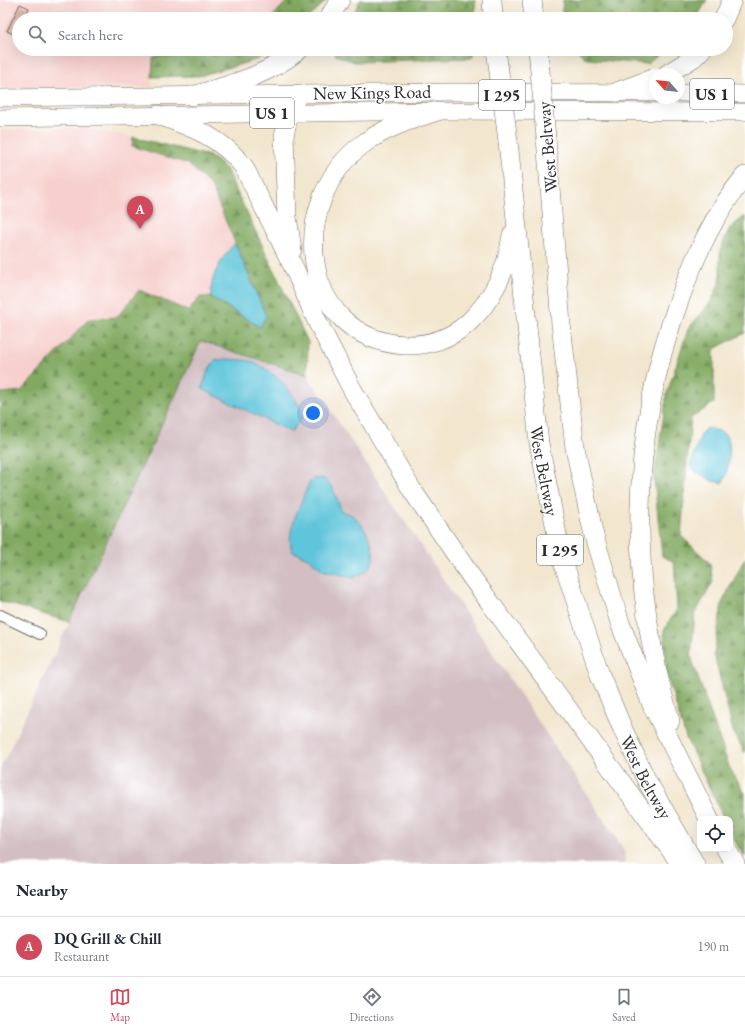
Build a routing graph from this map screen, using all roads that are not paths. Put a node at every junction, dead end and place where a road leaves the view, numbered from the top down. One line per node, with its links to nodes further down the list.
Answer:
1 (340, 0): 5 (highway)
2 (492, 0): 6 (highway)
3 (532, 0): 7 (highway)
4 (732, 0): 8 (highway)
5 (332, 12)
6 (493, 12)
7 (533, 12)
8 (727, 12)
9 (291, 56): 20 (highway)
10 (497, 56): 28 (highway, West Beltway / I 295, bridge)
11 (539, 56): 32 (highway, West Beltway / I 295, bridge)
12 (695, 56): 13 (highway)
13 (677, 68)
14 (649, 80): 15 (highway)
15 (617, 92): 16 (highway, New Kings Road / US 1); 18 (highway, New Kings Road / US 1)
16 (649, 93)
17 (685, 93): 19 (highway, US 1)
18 (298, 94): 20 (highway, New Kings Road / US 1); 24 (highway)
19 (745, 94)
20 (192, 96): 21 (highway, New Kings Road / US 1)
21 (0, 98)
22 (438, 111): 23 (highway, New Kings Road / US 1); 24 (highway, New Kings Road / US 1); 28 (highway)
23 (745, 112)
24 (289, 113): 25 (highway, New Kings Road / US 1); 29 (highway)
25 (158, 115): 26 (highway, New Kings Road / US 1); 29 (highway)
26 (0, 118)
27 (745, 176): 32 (highway)
28 (514, 210): 36 (highway, West Beltway / I 295)
29 (295, 270): 35 (highway)
30 (0, 615): 31 (street)
31 (40, 634)
32 (685, 772): 33 (highway, West Beltway / I 295)
33 (707, 816)
34 (728, 852): 37 (highway)
35 (682, 864)
36 (695, 864)
37 (735, 864)

